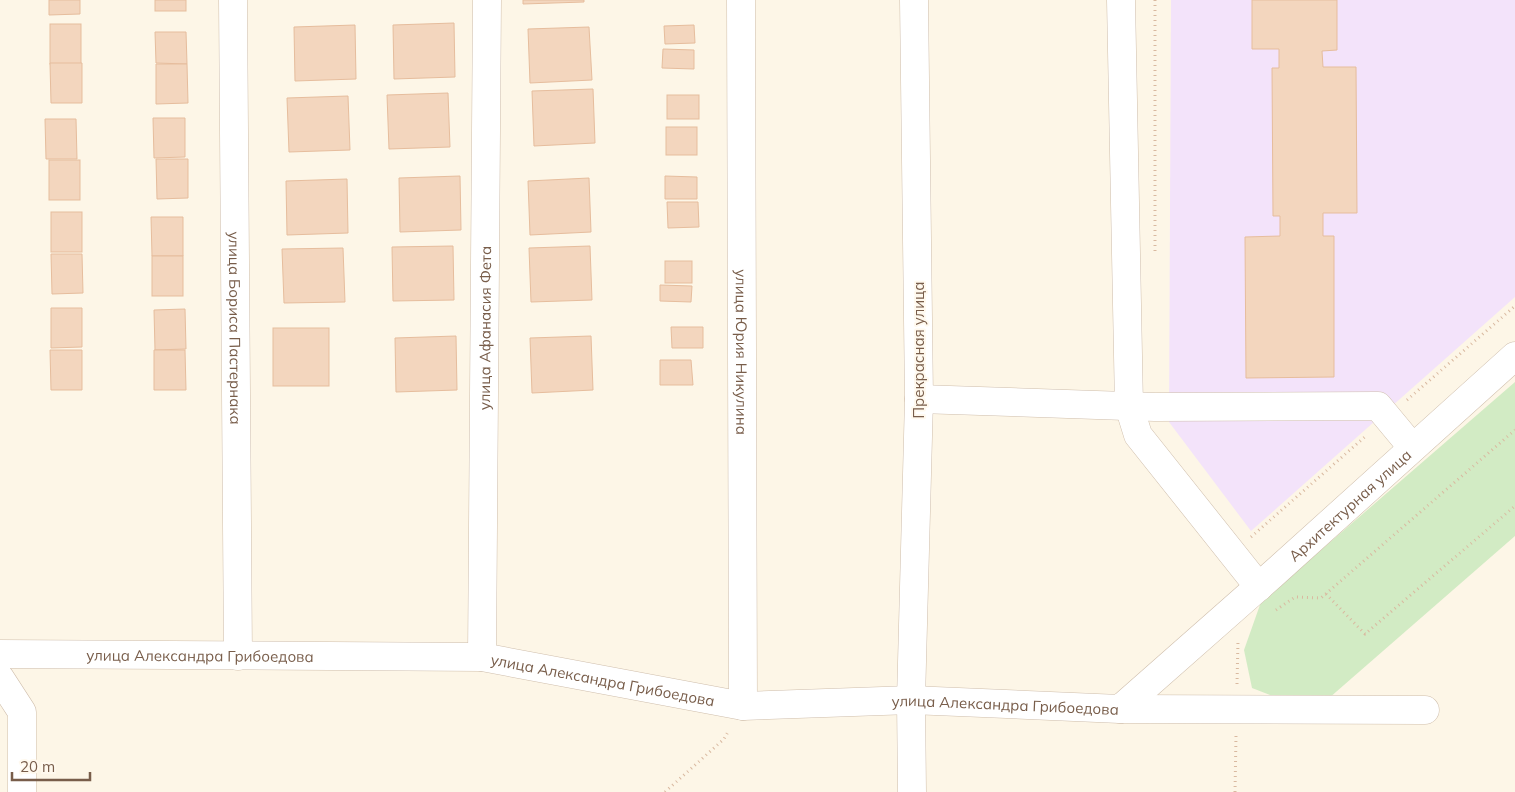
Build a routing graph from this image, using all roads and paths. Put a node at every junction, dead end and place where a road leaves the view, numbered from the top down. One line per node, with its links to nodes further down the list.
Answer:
1 (233, 0): 22 (street, улица Бориса Пастернака)
2 (487, 0): 23 (street, улица Афанасия Фета)
3 (740, 0): 26 (street, улица Юрия Никулина)
4 (914, 0): 9 (street, Прекрасная улица)
5 (1121, 0): 10 (street)
6 (1155, 0): 7 (path)
7 (1155, 258)
8 (1515, 356): 12 (street, Архитектурная улица)
9 (919, 399): 10 (street); 25 (street, Прекрасная улица)
10 (1129, 406): 12 (street); 14 (street)
11 (1515, 430): 15 (path)
12 (1412, 447): 14 (street, Архитектурная улица)
13 (1515, 506): 15 (path)
14 (1266, 581): 16 (path); 20 (street, Архитектурная улица)
15 (1326, 594): 16 (path)
16 (1289, 600): 17 (path)
17 (1274, 611)
18 (1245, 633): 19 (path)
19 (1238, 639)
20 (1185, 652): 27 (street, улица Александра Грибоедова)
21 (0, 654): 22 (street, улица Александра Грибоедова)
22 (238, 656): 23 (street, улица Александра Грибоедова)
23 (482, 657): 26 (street, улица Александра Грибоедова)
24 (0, 678): 29 (street)
25 (911, 700): 26 (street, улица Александра Грибоедова); 27 (street, улица Александра Грибоедова); 31 (street, Прекрасная улица)
26 (743, 706): 30 (path)
27 (1120, 709): 28 (street)
28 (1425, 710)
29 (22, 792)
30 (665, 792)
31 (912, 792)

